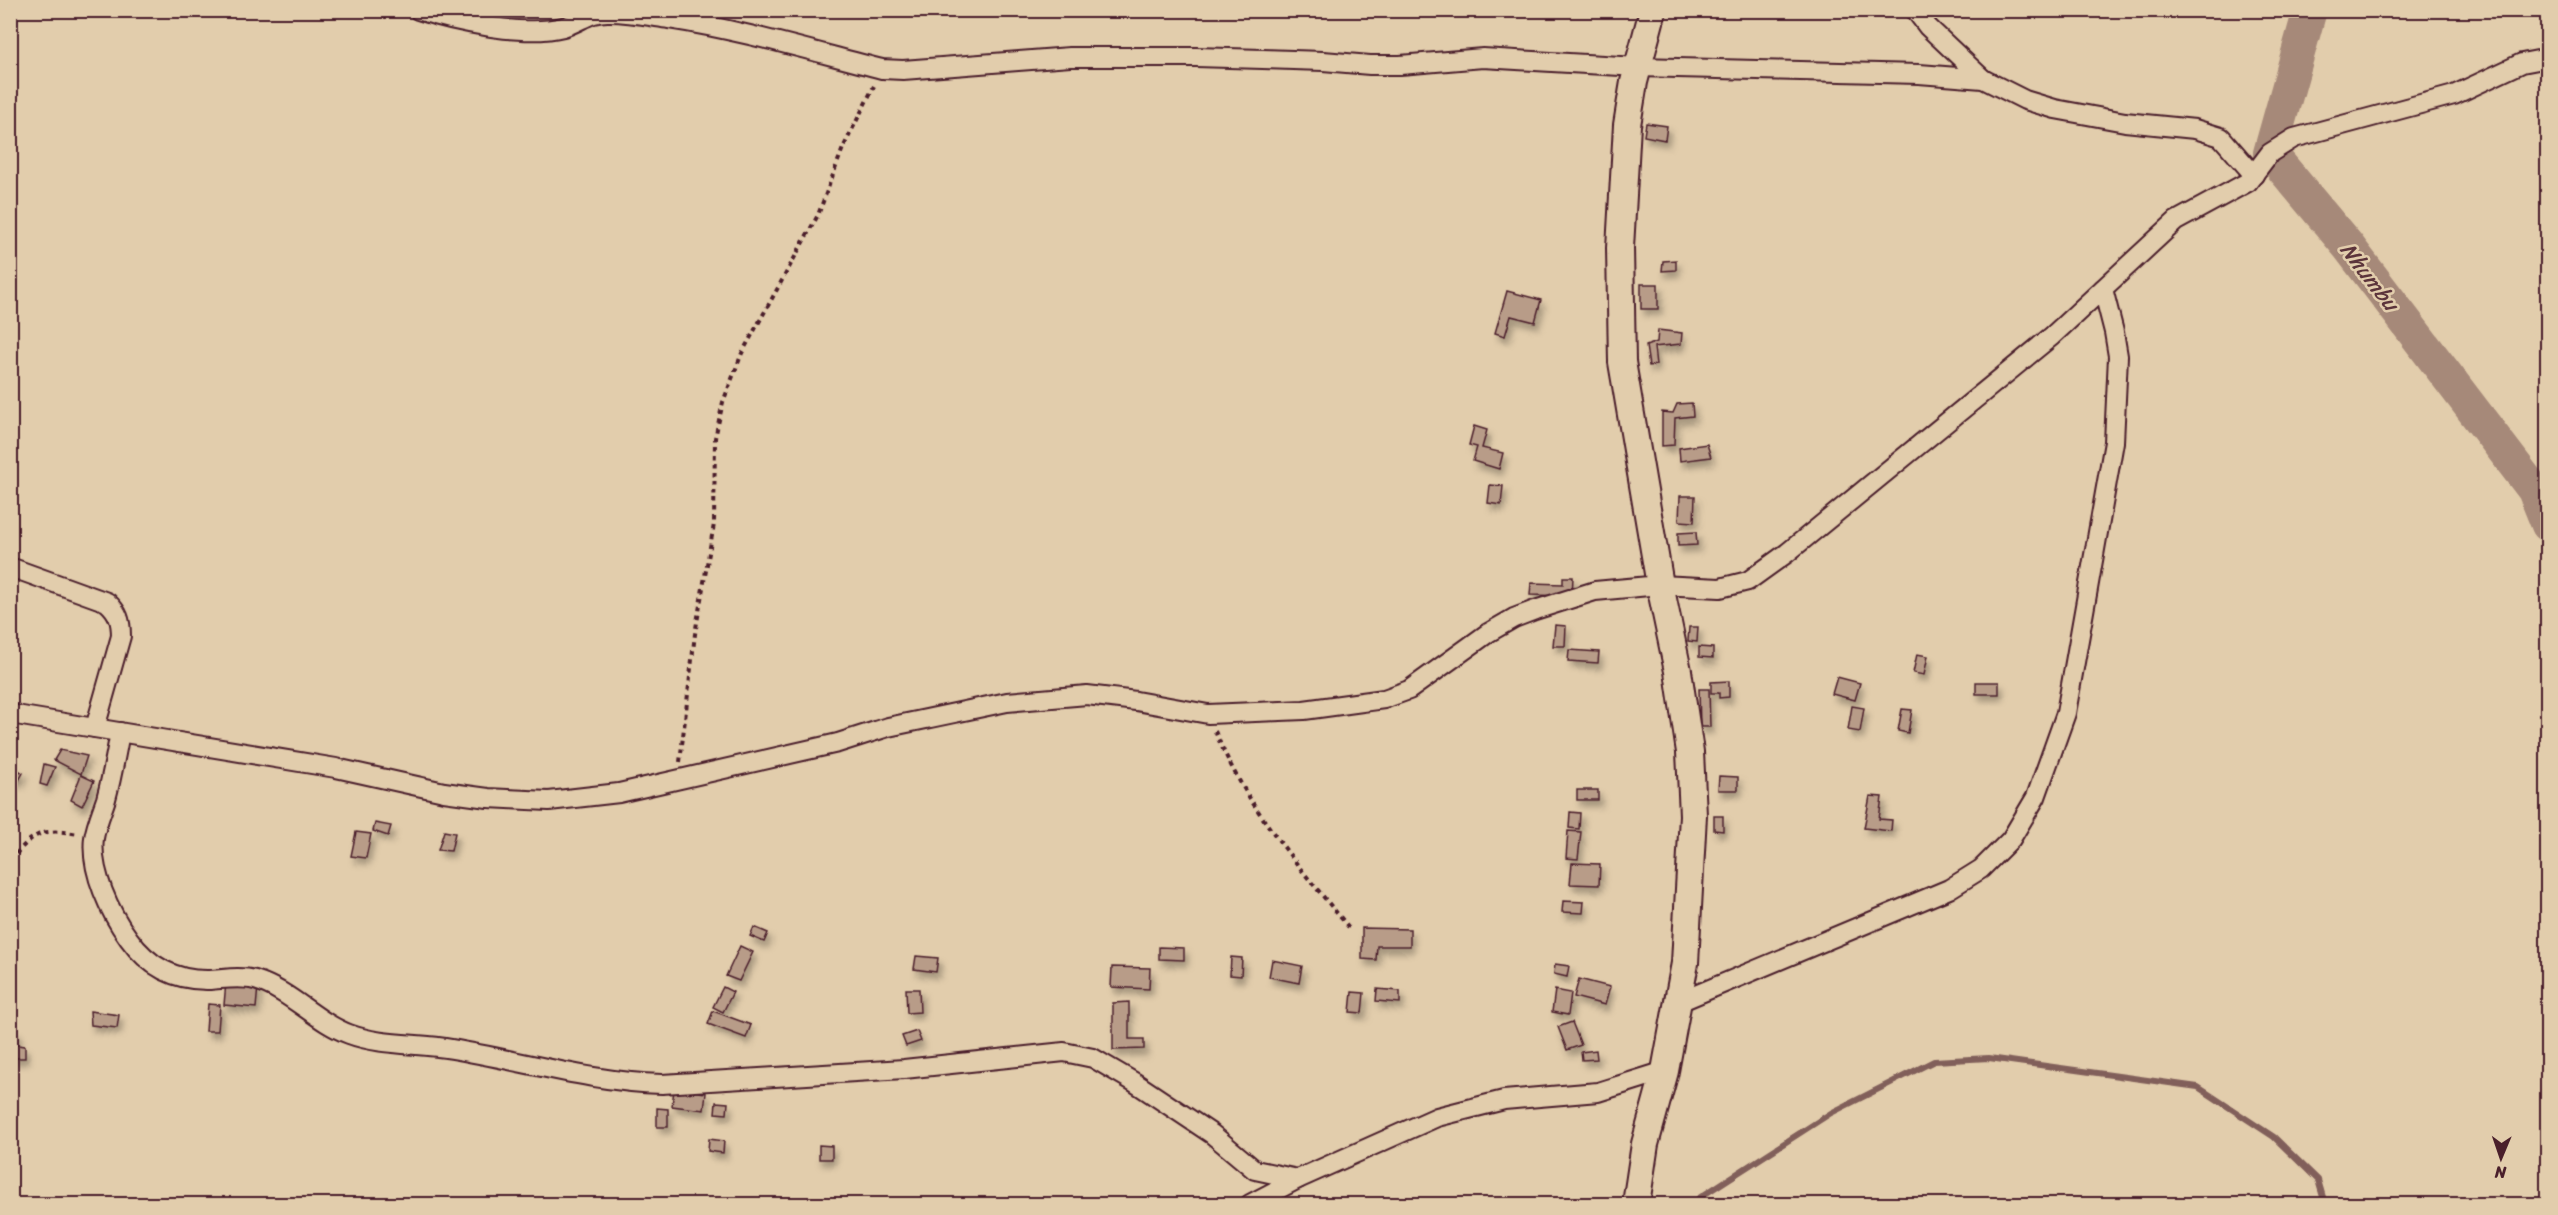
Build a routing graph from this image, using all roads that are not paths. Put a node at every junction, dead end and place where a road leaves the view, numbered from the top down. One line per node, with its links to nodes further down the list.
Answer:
1 (418, 10): 5 (street)
2 (1653, 10): 5 (street)
3 (1915, 10): 6 (street)
4 (2547, 58): 7 (street)
5 (1638, 67): 6 (street); 10 (street)
6 (1983, 79): 7 (street)
7 (2254, 175): 8 (street)
8 (2103, 289): 10 (street); 14 (street)
9 (10, 567): 12 (street)
10 (1660, 585): 13 (street); 14 (street)
11 (10, 714): 12 (street)
12 (95, 728): 13 (street)
13 (120, 732): 16 (street)
14 (1679, 1002): 15 (street)
15 (1665, 1071): 16 (street); 18 (street)
16 (1298, 1179): 17 (street)
17 (1250, 1204)
18 (1636, 1204)

